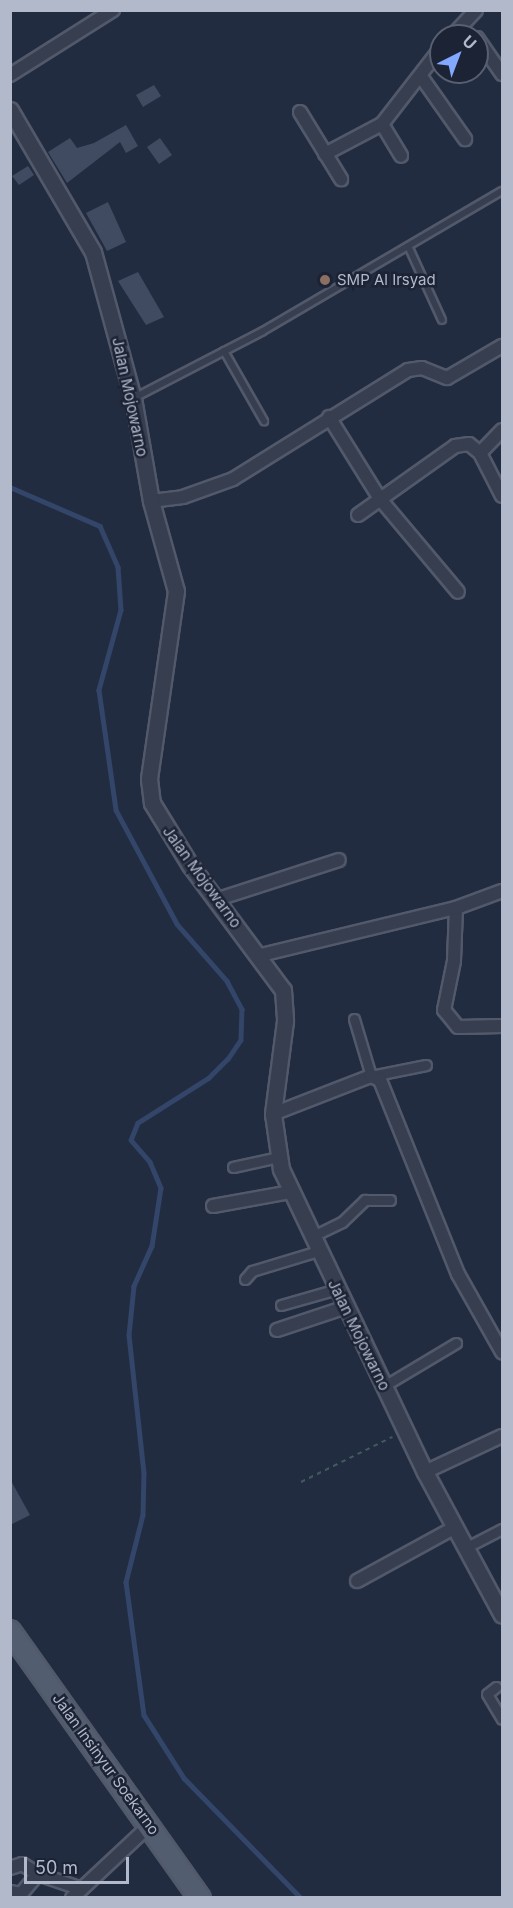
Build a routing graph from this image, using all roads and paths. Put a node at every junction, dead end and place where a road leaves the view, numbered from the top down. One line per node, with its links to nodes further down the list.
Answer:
1 (113, 10): 9 (street)
2 (476, 10): 3 (street)
3 (465, 21): 4 (street); 5 (street)
4 (462, 24)
5 (467, 24)
6 (489, 56): 8 (street)
7 (429, 67): 10 (street)
8 (502, 74)
9 (10, 75)
10 (422, 78): 13 (street); 14 (street)
11 (10, 110): 23 (street, Jalan Mojowarno)
12 (300, 112): 15 (street)
13 (382, 124): 15 (street); 16 (street)
14 (465, 139)
15 (325, 154): 17 (street)
16 (401, 156)
17 (341, 180)
18 (502, 191): 19 (lane)
19 (409, 248): 20 (lane); 22 (lane)
20 (442, 320)
21 (502, 347): 24 (street)
22 (224, 351): 23 (lane); 25 (lane)
23 (133, 398): 30 (street, Jalan Mojowarno)
24 (329, 417): 29 (street); 30 (street)
25 (264, 422)
26 (502, 430): 27 (street)
27 (480, 453): 28 (street); 29 (street)
28 (502, 496)
29 (380, 499): 31 (street); 32 (street)
30 (151, 501): 35 (street, Jalan Mojowarno)
31 (358, 515)
32 (458, 592)
33 (339, 860): 35 (street)
34 (502, 891): 36 (street)
35 (215, 900): 37 (street, Jalan Mojowarno)
36 (456, 908): 37 (street); 39 (street)
37 (261, 956): 42 (street, Jalan Mojowarno)
38 (354, 1019): 41 (street)
39 (502, 1026)
40 (426, 1065): 41 (street)
41 (371, 1076): 42 (street); 56 (street)
42 (273, 1114): 43 (street, Jalan Mojowarno)
43 (278, 1157): 44 (street); 45 (street, Jalan Mojowarno)
44 (233, 1167)
45 (290, 1192): 47 (street); 48 (street, Jalan Mojowarno)
46 (390, 1200): 48 (street)
47 (213, 1206)
48 (311, 1237): 49 (street, Jalan Mojowarno)
49 (318, 1251): 50 (street); 51 (street, Jalan Mojowarno)
50 (245, 1279)
51 (336, 1289): 52 (street); 53 (street, Jalan Mojowarno)
52 (281, 1305)
53 (346, 1307): 54 (street); 57 (street, Jalan Mojowarno)
54 (277, 1330)
55 (456, 1343): 57 (street)
56 (502, 1352)
57 (384, 1386): 58 (street, Jalan Mojowarno)
58 (405, 1431): 60 (street, Jalan Mojowarno); 61 (path)
59 (502, 1436): 60 (street)
60 (425, 1472): 62 (street, Jalan Mojowarno)
61 (301, 1482)
62 (454, 1528): 64 (street, Jalan Mojowarno); 65 (street)
63 (502, 1529): 64 (street)
64 (465, 1548): 66 (street, Jalan Mojowarno)
65 (357, 1581)
66 (502, 1615)
67 (10, 1631): 70 (main road, Jalan Insinyur Soekarno)
68 (496, 1687): 69 (street)
69 (502, 1719)
70 (150, 1825): 74 (street); 75 (main road, Jalan Insinyur Soekarno)
71 (10, 1868): 72 (street)
72 (38, 1874): 73 (street); 74 (street)
73 (10, 1892)
74 (75, 1893)
75 (200, 1898)

